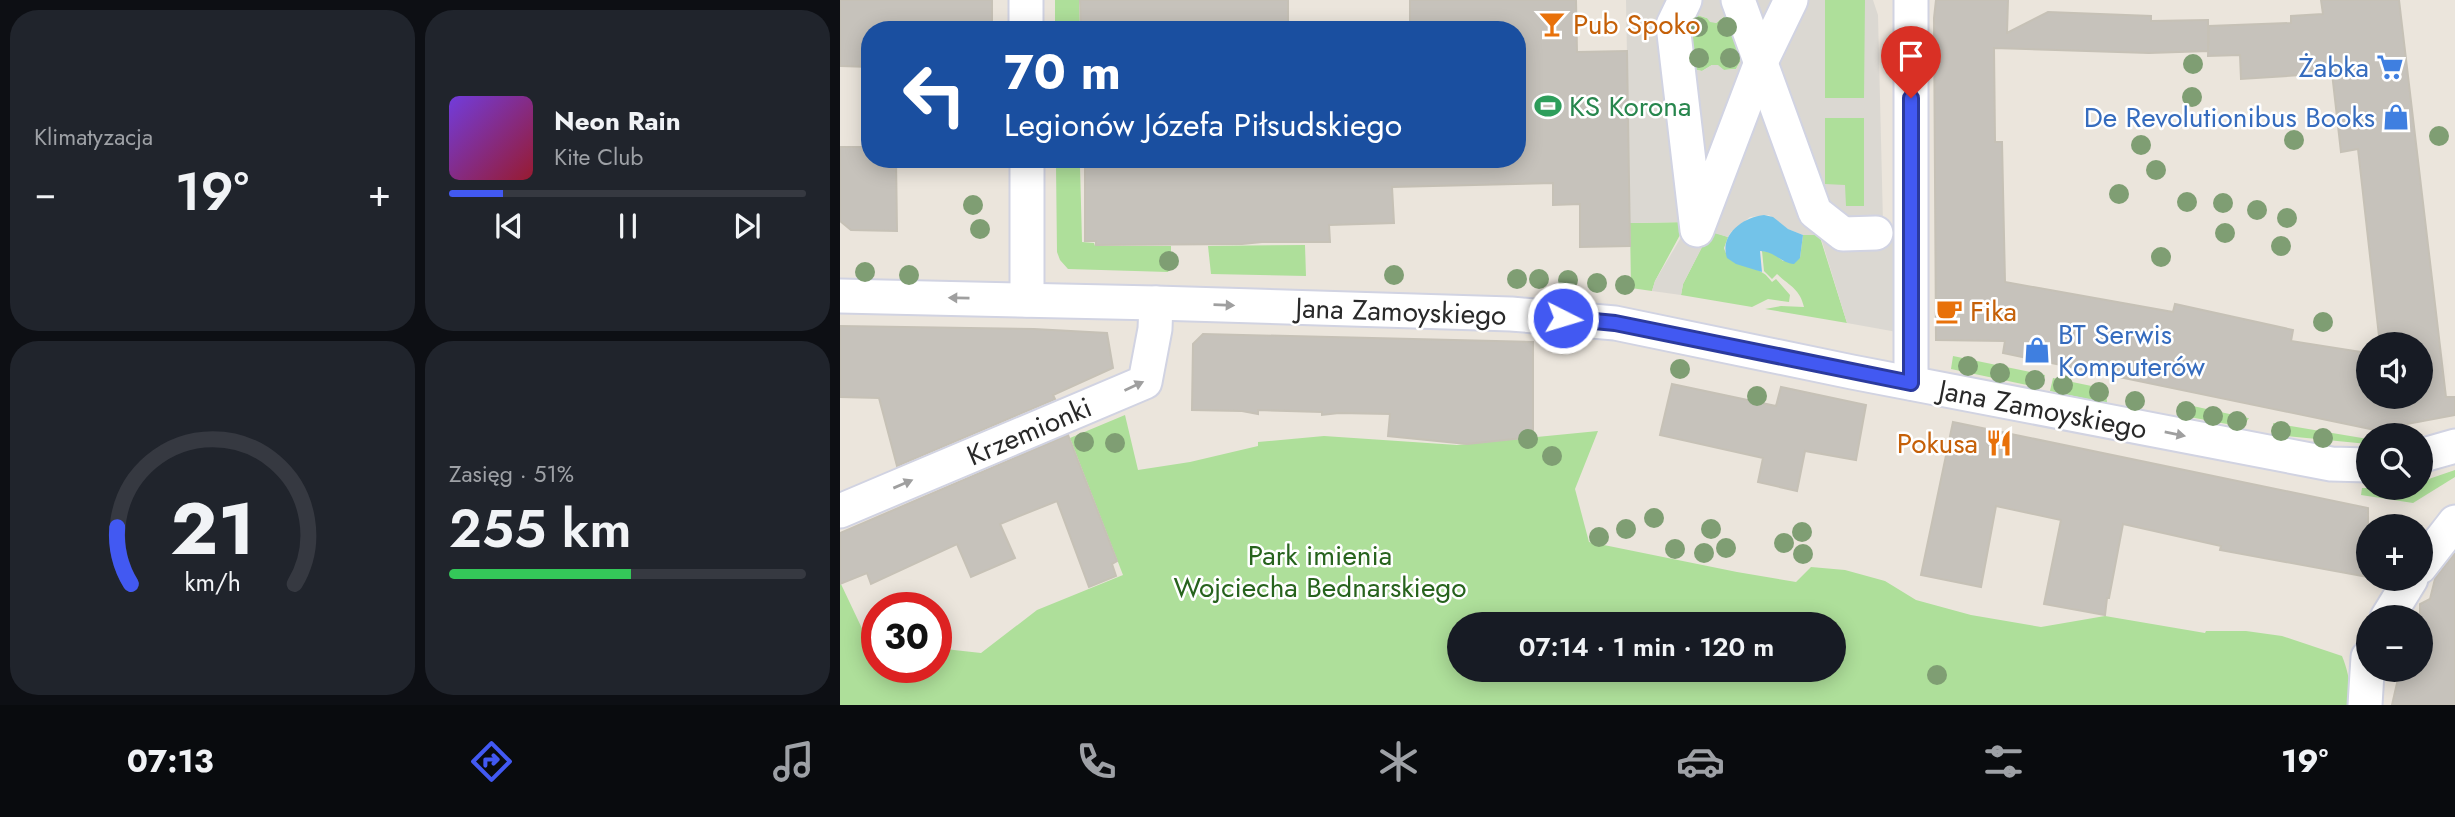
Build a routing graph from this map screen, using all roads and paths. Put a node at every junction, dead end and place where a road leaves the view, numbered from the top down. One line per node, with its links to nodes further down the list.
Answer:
1 (1026, 0): 6 (street)
2 (1685, 0): 7 (street)
3 (1738, 0): 7 (street)
4 (1791, 0): 7 (street)
5 (1911, 0): 13 (street)
6 (1026, 21)
7 (1760, 61): 9 (street)
8 (1027, 168): 11 (street)
9 (1875, 233)
10 (840, 296): 11 (street, Jana Zamoyskiego, one-way to 10)
11 (1027, 300): 12 (street, Jana Zamoyskiego)
12 (1156, 303): 13 (street, Jana Zamoyskiego, one-way to 13); 17 (street, Krzemionki, one-way to 12)
13 (1911, 383): 16 (street, Jana Zamoyskiego, one-way to 16)
14 (2455, 446): 15 (street)
15 (2433, 452)
16 (2356, 465)
17 (840, 511)
18 (2455, 522): 19 (street)
19 (2433, 550)
20 (2366, 682): 21 (street)
21 (2365, 705)

